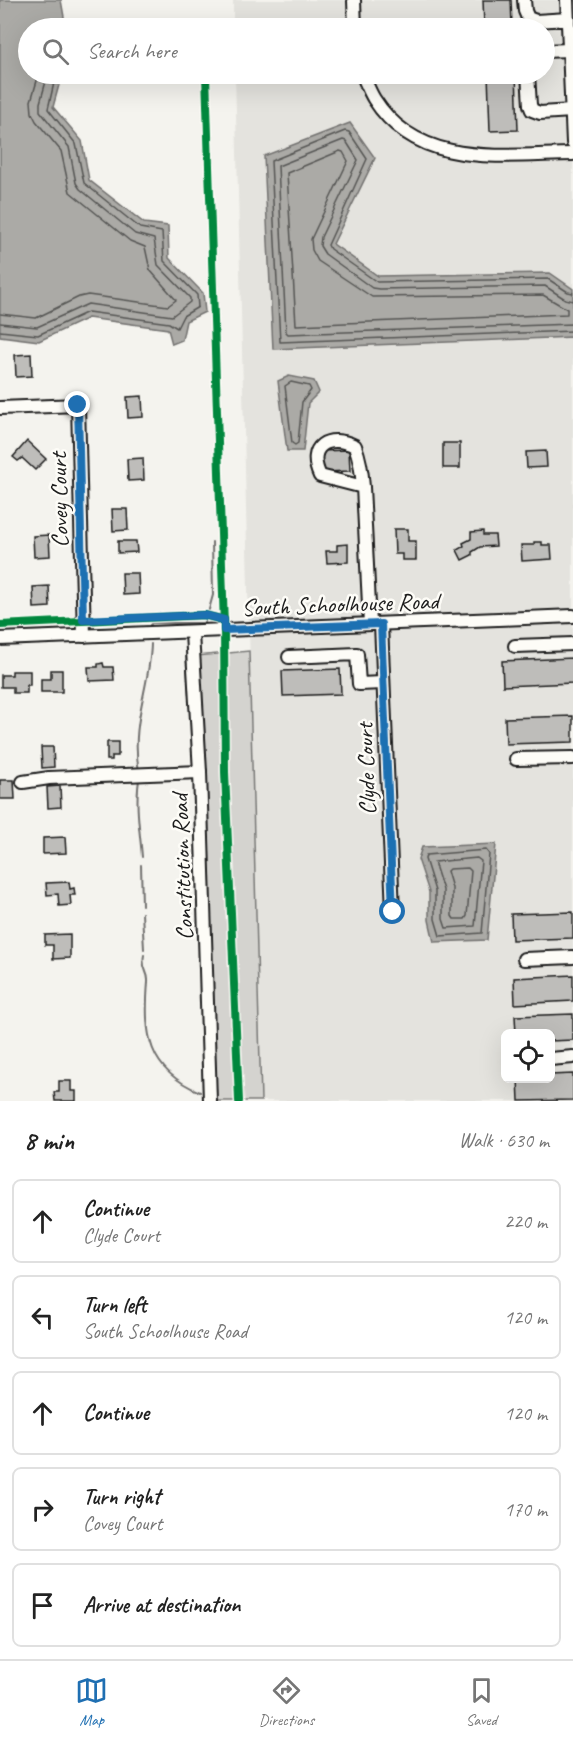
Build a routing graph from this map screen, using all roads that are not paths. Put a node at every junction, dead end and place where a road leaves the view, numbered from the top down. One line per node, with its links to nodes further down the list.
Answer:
1 (354, 0): 4 (street)
2 (524, 0): 5 (street)
3 (567, 0): 6 (street)
4 (355, 18)
5 (528, 18)
6 (568, 19): 7 (street); 8 (street)
7 (555, 20)
8 (569, 50): 9 (street); 12 (street)
9 (555, 51)
10 (367, 84): 14 (street)
11 (529, 84): 12 (street)
12 (572, 111): 13 (street)
13 (573, 143)
14 (573, 154)
15 (0, 408): 20 (street, Covey Court)
16 (363, 487): 16 (street, Clyde Court); 18 (street, Clyde Court)
17 (573, 616): 18 (street, South Schoolhouse Road)
18 (375, 624): 19 (street, South Schoolhouse Road); 25 (street, Clyde Court)
19 (192, 633): 20 (street, South Schoolhouse Road); 28 (street, Constitution Road)
20 (84, 636): 21 (street, South Schoolhouse Road)
21 (0, 639)
22 (573, 644): 23 (street)
23 (515, 646)
24 (289, 657): 25 (street)
25 (383, 683): 30 (street, Clyde Court)
26 (573, 758): 27 (street)
27 (516, 759)
28 (200, 772): 29 (street); 35 (street, Constitution Road)
29 (23, 782)
30 (393, 912)
31 (573, 957): 32 (street)
32 (524, 958)
33 (573, 1057): 34 (street)
34 (555, 1059)
35 (210, 1101)

